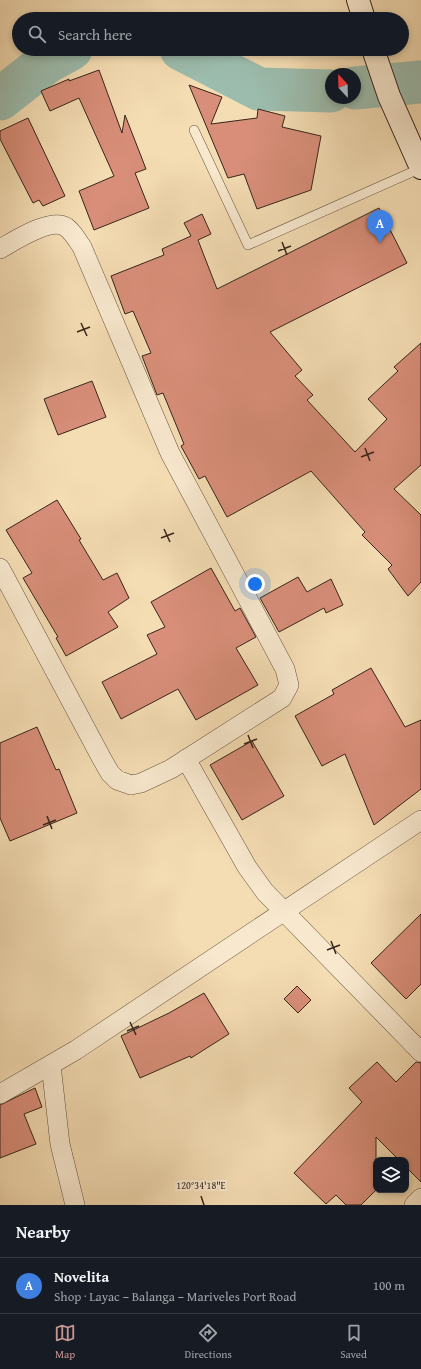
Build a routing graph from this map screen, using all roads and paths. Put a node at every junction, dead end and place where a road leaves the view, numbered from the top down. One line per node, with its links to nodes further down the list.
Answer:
1 (358, 0): 2 (main road)
2 (362, 12)
3 (375, 56): 5 (main road)
4 (194, 130): 5 (lane)
5 (421, 168)
6 (0, 248): 8 (street)
7 (0, 568): 8 (street)
8 (186, 759): 10 (street)
9 (421, 820): 10 (street)
10 (284, 911): 11 (street); 12 (street)
11 (421, 1052)
12 (50, 1065): 13 (street); 15 (street)
13 (0, 1094)
14 (421, 1198): 16 (street)
15 (76, 1205)
16 (414, 1205)

